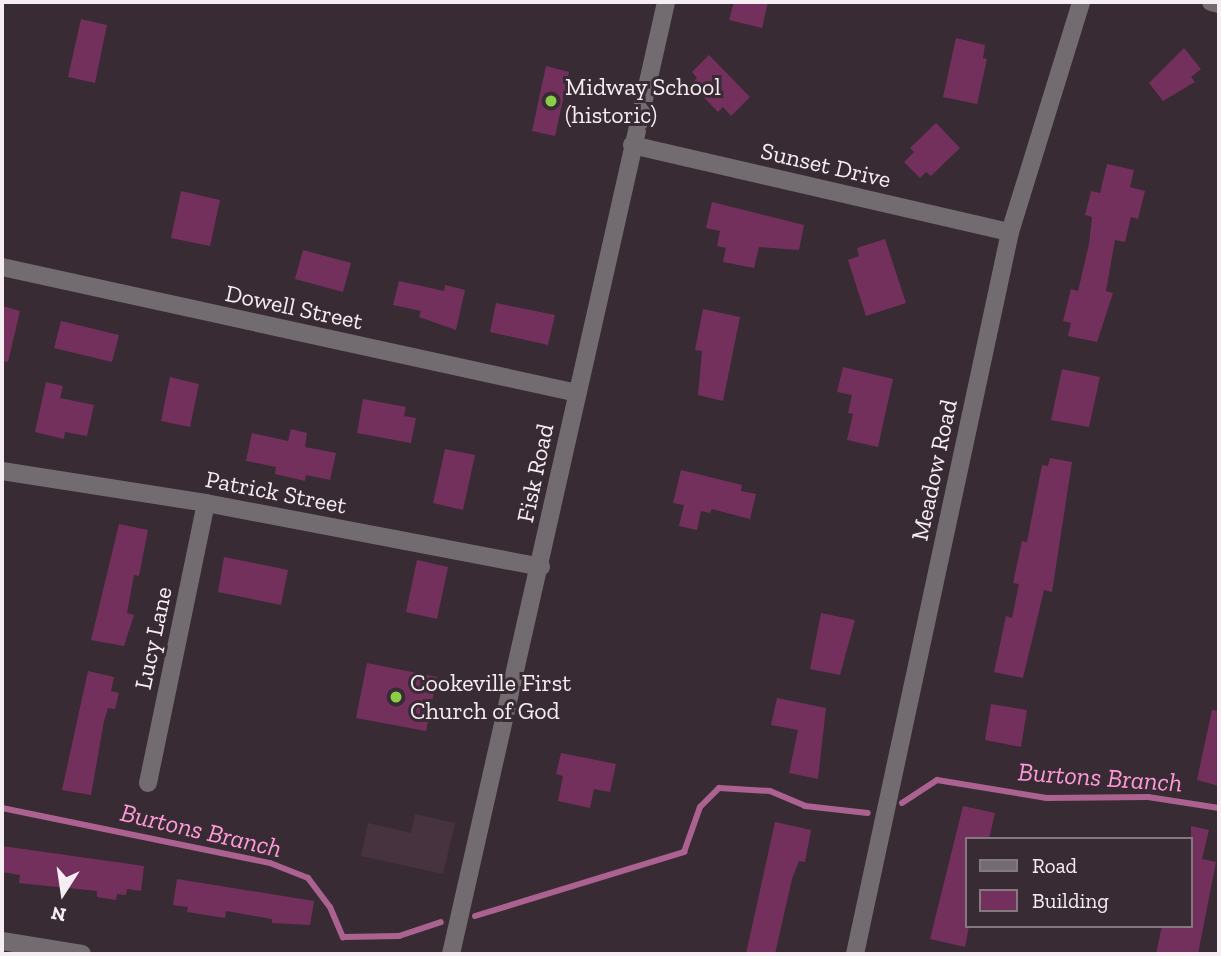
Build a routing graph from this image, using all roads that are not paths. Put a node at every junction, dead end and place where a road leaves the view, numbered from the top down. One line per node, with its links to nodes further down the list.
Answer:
1 (666, 2): 5 (street, Fisk Road)
2 (1081, 2): 6 (street, Meadow Road)
3 (1211, 2): 4 (street)
4 (1219, 4)
5 (632, 145): 6 (street, Sunset Drive); 8 (street, Fisk Road)
6 (1010, 232): 16 (street, Meadow Road)
7 (2, 267): 8 (street, Dowell Street)
8 (577, 393): 11 (street, Fisk Road)
9 (2, 471): 10 (street, Patrick Street)
10 (206, 503): 11 (street, Patrick Street); 12 (street, Lucy Lane)
11 (541, 567): 15 (street, Fisk Road)
12 (148, 783)
13 (2, 942): 14 (street)
14 (82, 954)
15 (452, 954)
16 (855, 954)

